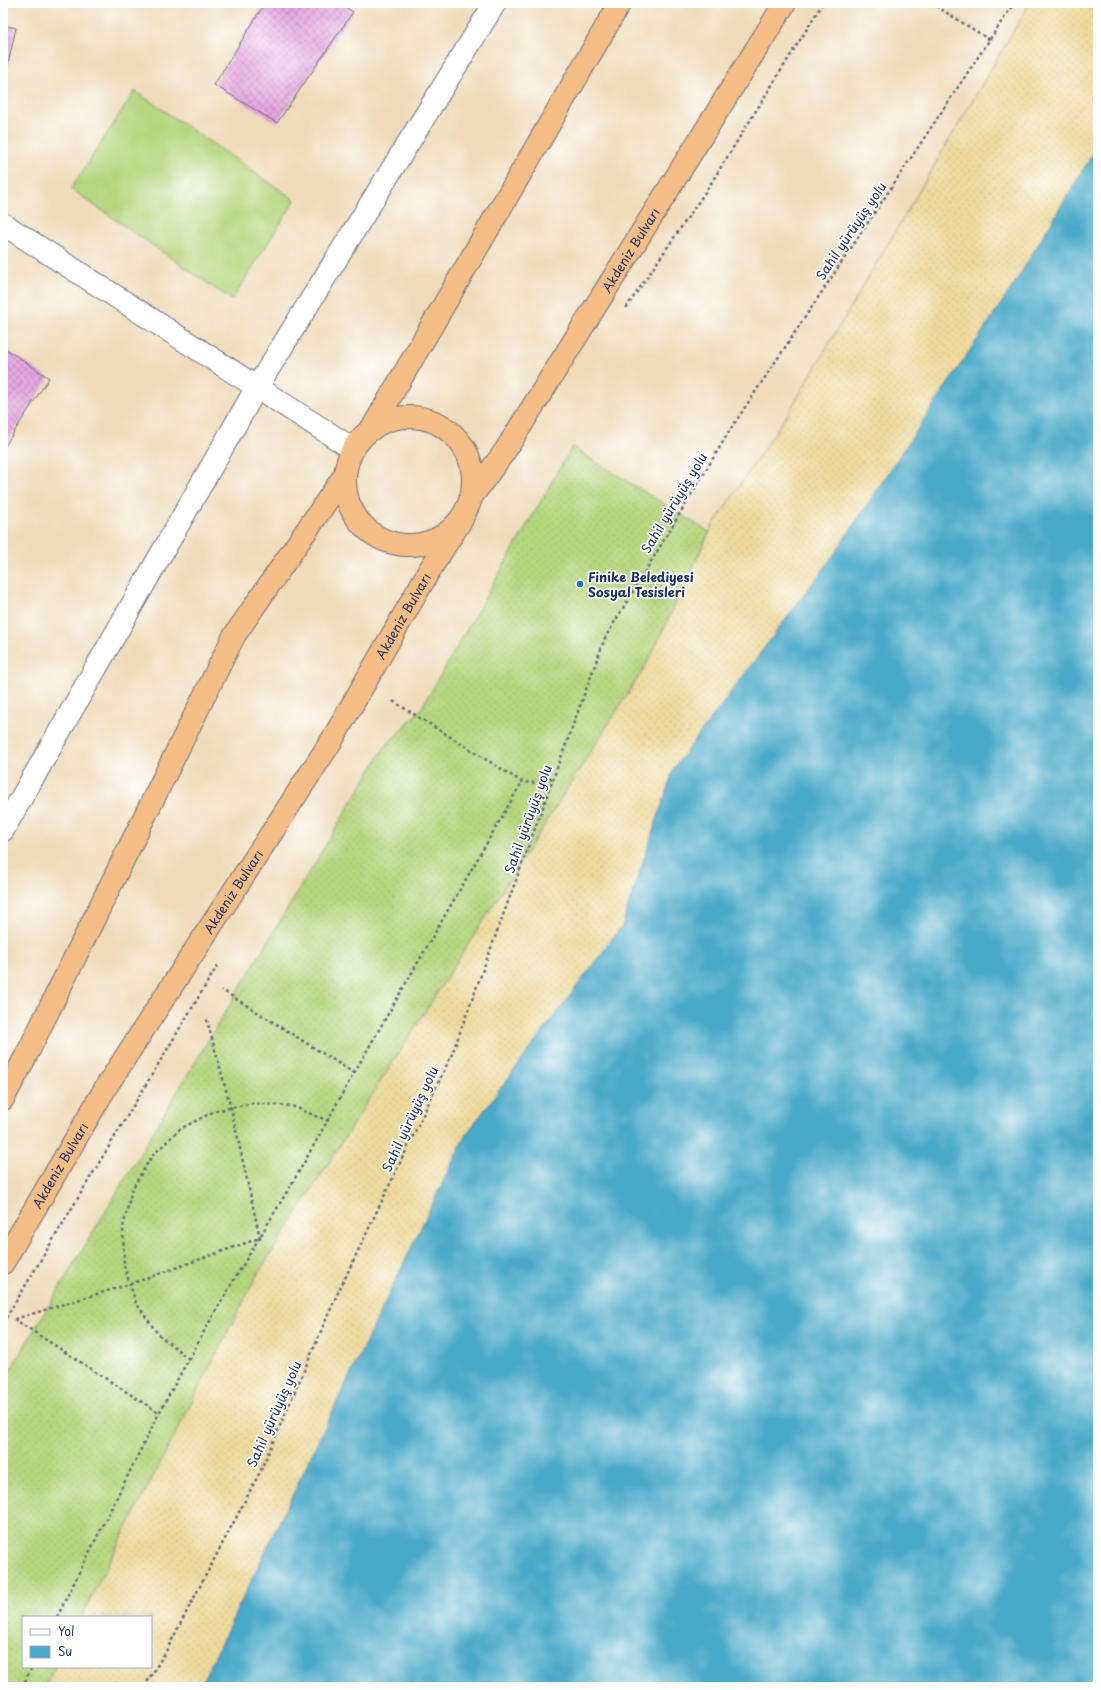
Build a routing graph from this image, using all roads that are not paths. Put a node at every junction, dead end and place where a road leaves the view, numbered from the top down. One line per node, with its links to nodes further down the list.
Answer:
1 (494, 3): 5 (street)
2 (620, 3): 6 (highway)
3 (786, 3): 9 (highway, Akdeniz Bulvarı)
4 (3, 224): 5 (street)
5 (257, 387): 7 (street); 11 (street)
6 (371, 430): 7 (highway); 9 (highway)
7 (353, 449): 8 (highway)
8 (344, 476): 10 (highway); 12 (highway)
9 (472, 496): 10 (highway)
10 (462, 519): 13 (highway, Akdeniz Bulvarı)
11 (3, 830)
12 (3, 1099)
13 (3, 1263)

